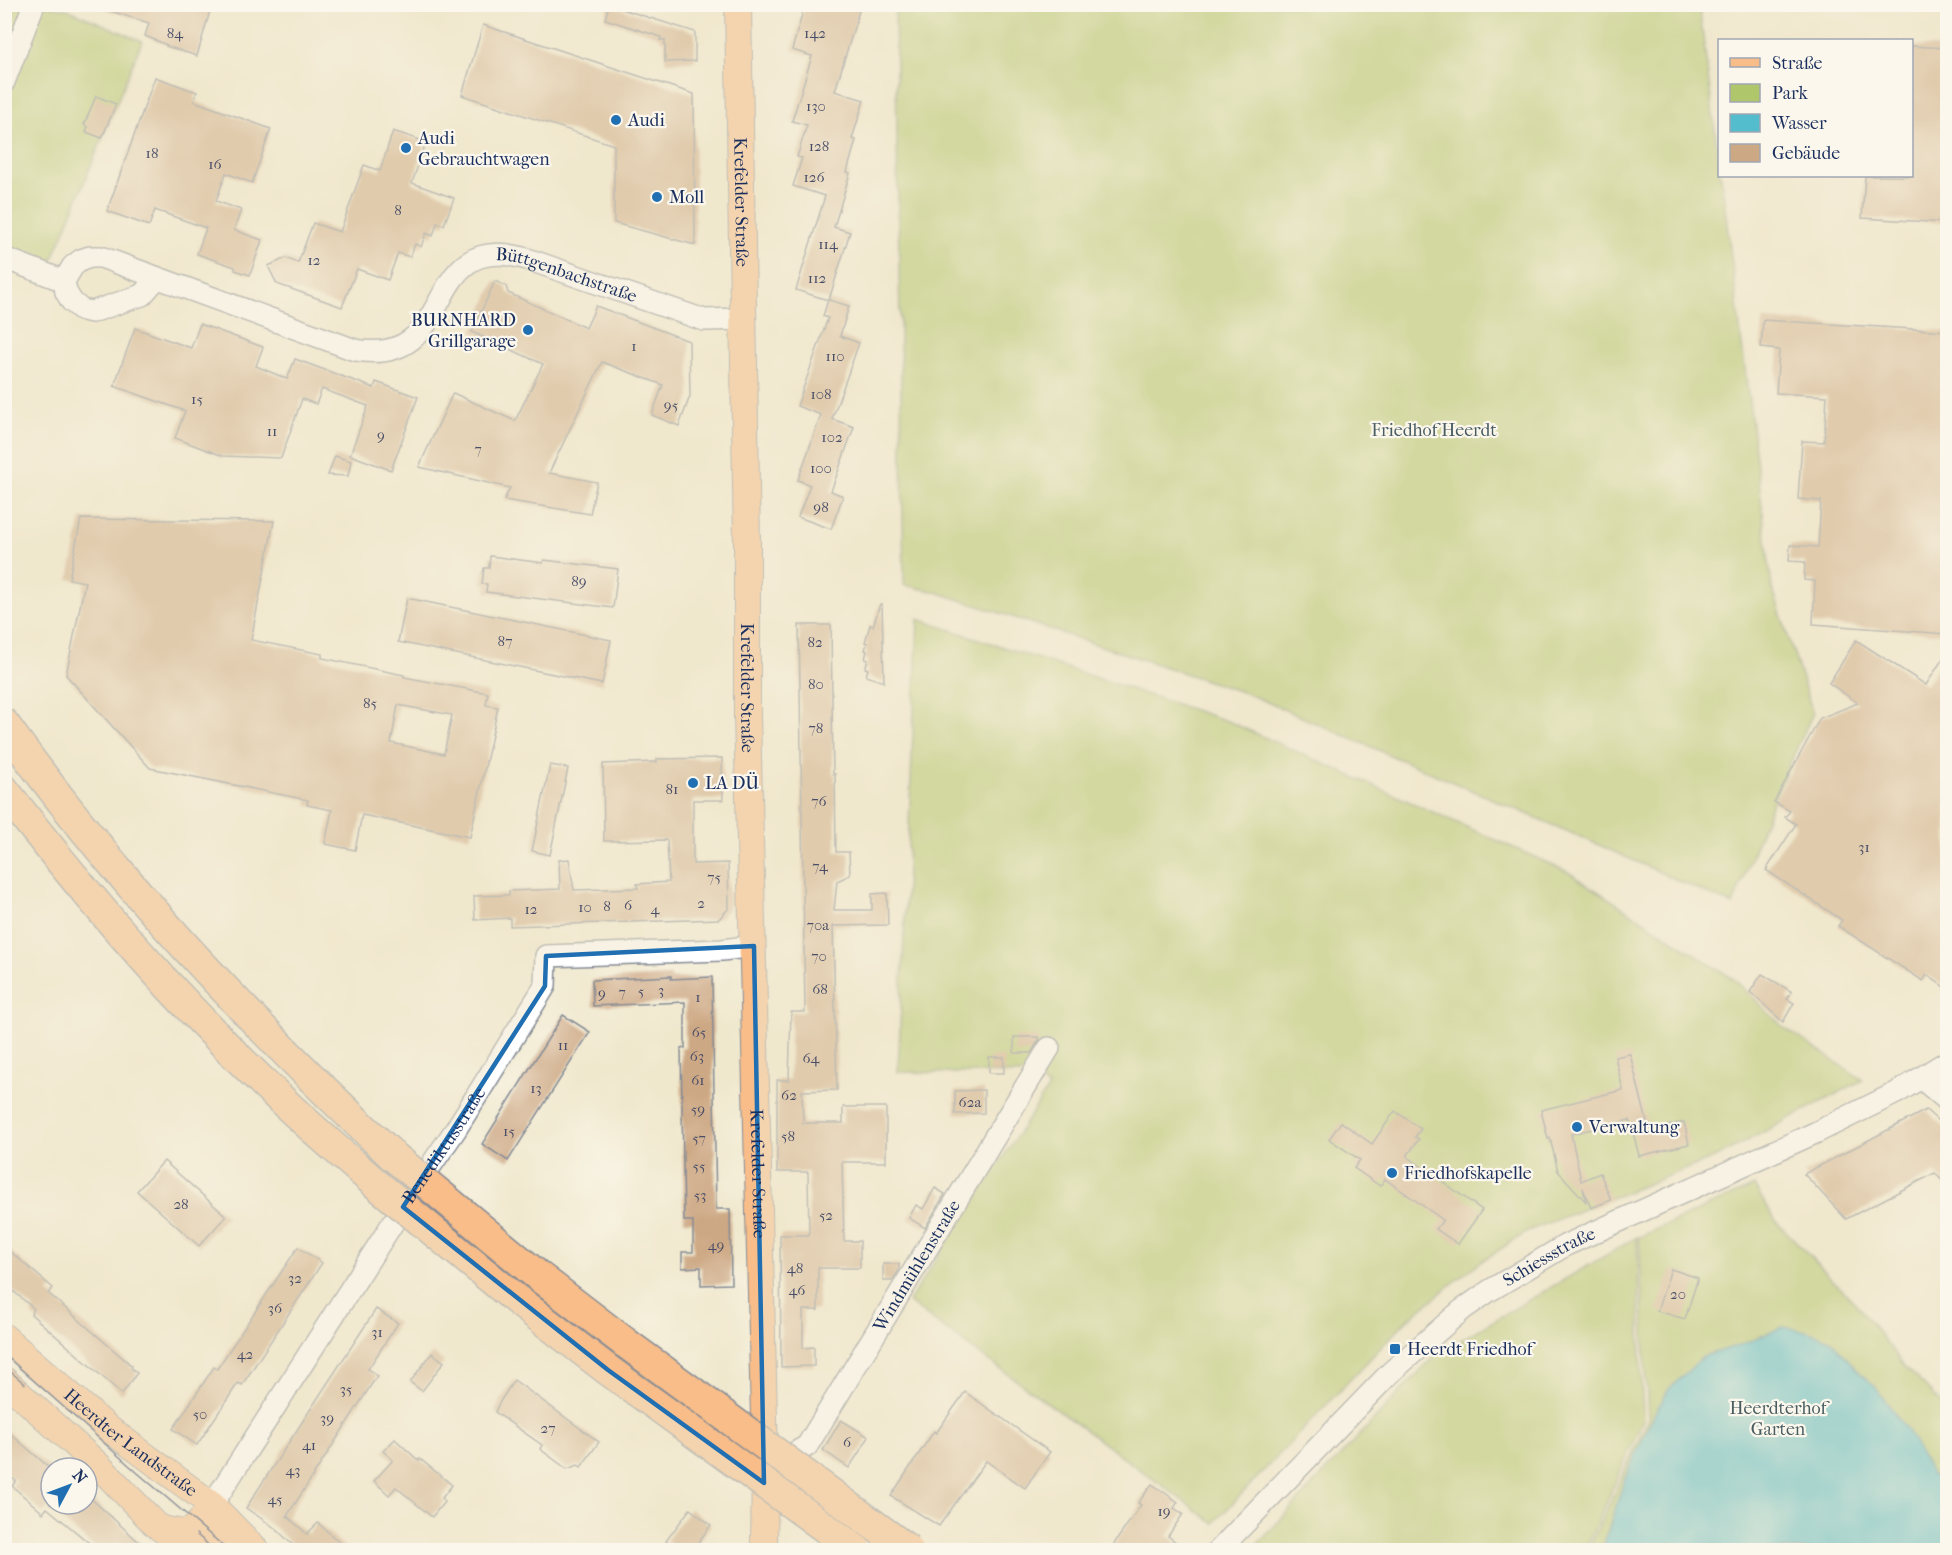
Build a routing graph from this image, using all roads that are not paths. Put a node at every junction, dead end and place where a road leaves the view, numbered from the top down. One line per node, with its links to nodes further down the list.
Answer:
1 (34, 4): 3 (street)
2 (738, 4): 7 (main road, Krefelder Straße)
3 (4, 82)
4 (4, 258): 6 (street)
5 (157, 278): 6 (street, Büttgenbachstraße); 6 (street); 7 (street, Büttgenbachstraße)
6 (64, 281)
7 (743, 318): 10 (main road, Krefelder Straße)
8 (4, 724): 25 (highway, bridge)
9 (4, 790): 24 (highway, bridge)
10 (754, 946): 17 (main road, Krefelder Straße); 18 (street, Benediktusstraße)
11 (1049, 1048): 17 (street, Windmühlenstraße)
12 (1947, 1061): 13 (street, Schiessstraße)
13 (1921, 1078): 14 (street); 26 (street, Schiessstraße)
14 (1947, 1101)
15 (4, 1337): 18 (main road, Heerdter Landstraße)
16 (4, 1380): 19 (main road, Heerdter Landstraße)
17 (765, 1460): 23 (main road, Krefelder Straße)
18 (212, 1505): 19 (main road); 20 (main road, Heerdter Landstraße)
19 (160, 1528): 21 (main road, Heerdter Landstraße)
20 (254, 1548): 22 (main road)
21 (189, 1551)
22 (206, 1551)
23 (764, 1551)
24 (856, 1551)
25 (908, 1551)
26 (1219, 1551)

